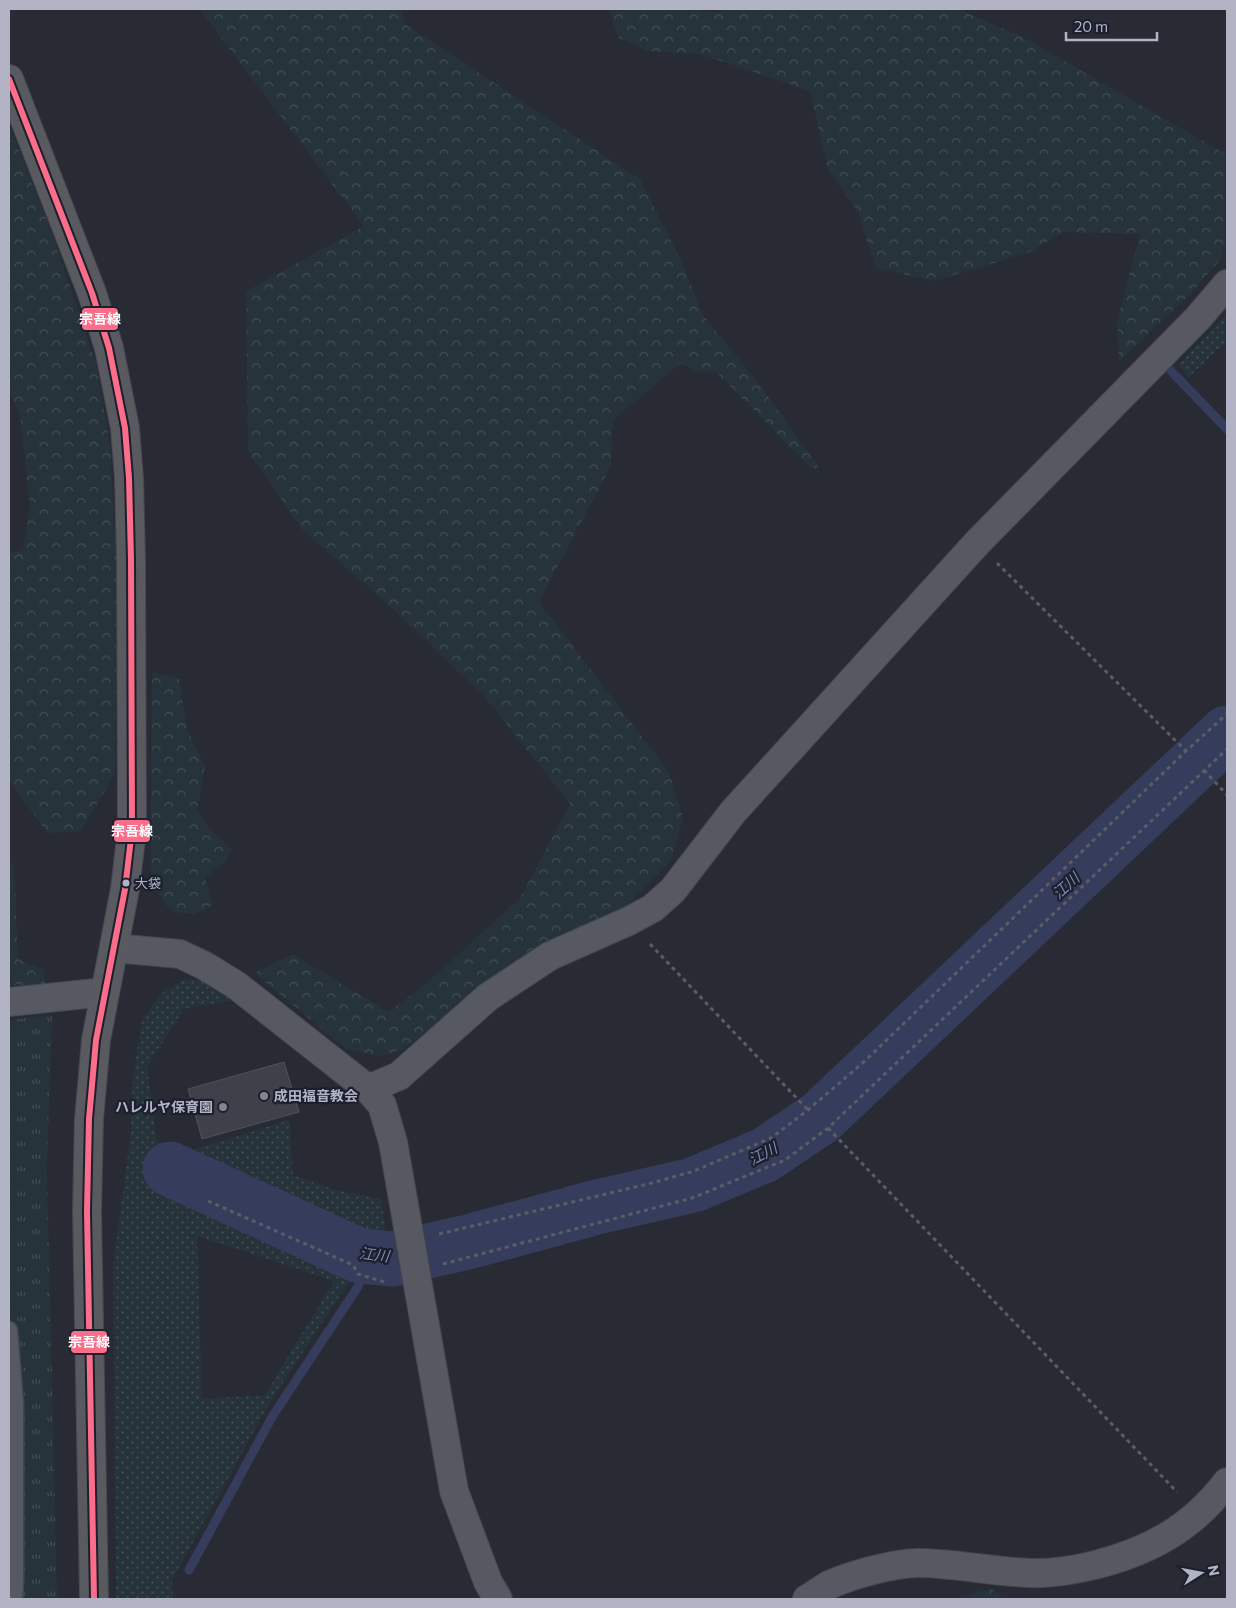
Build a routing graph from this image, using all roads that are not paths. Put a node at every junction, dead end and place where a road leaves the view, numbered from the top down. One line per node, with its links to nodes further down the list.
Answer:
1 (9, 79): 3 (highway)
2 (1227, 284): 6 (street)
3 (114, 948): 4 (highway); 6 (street)
4 (104, 992): 5 (street); 10 (highway)
5 (9, 1002)
6 (368, 1089): 11 (street)
7 (9, 1330): 9 (lane)
8 (1227, 1482): 12 (street)
9 (14, 1599)
10 (94, 1599)
11 (498, 1599)
12 (807, 1599)

